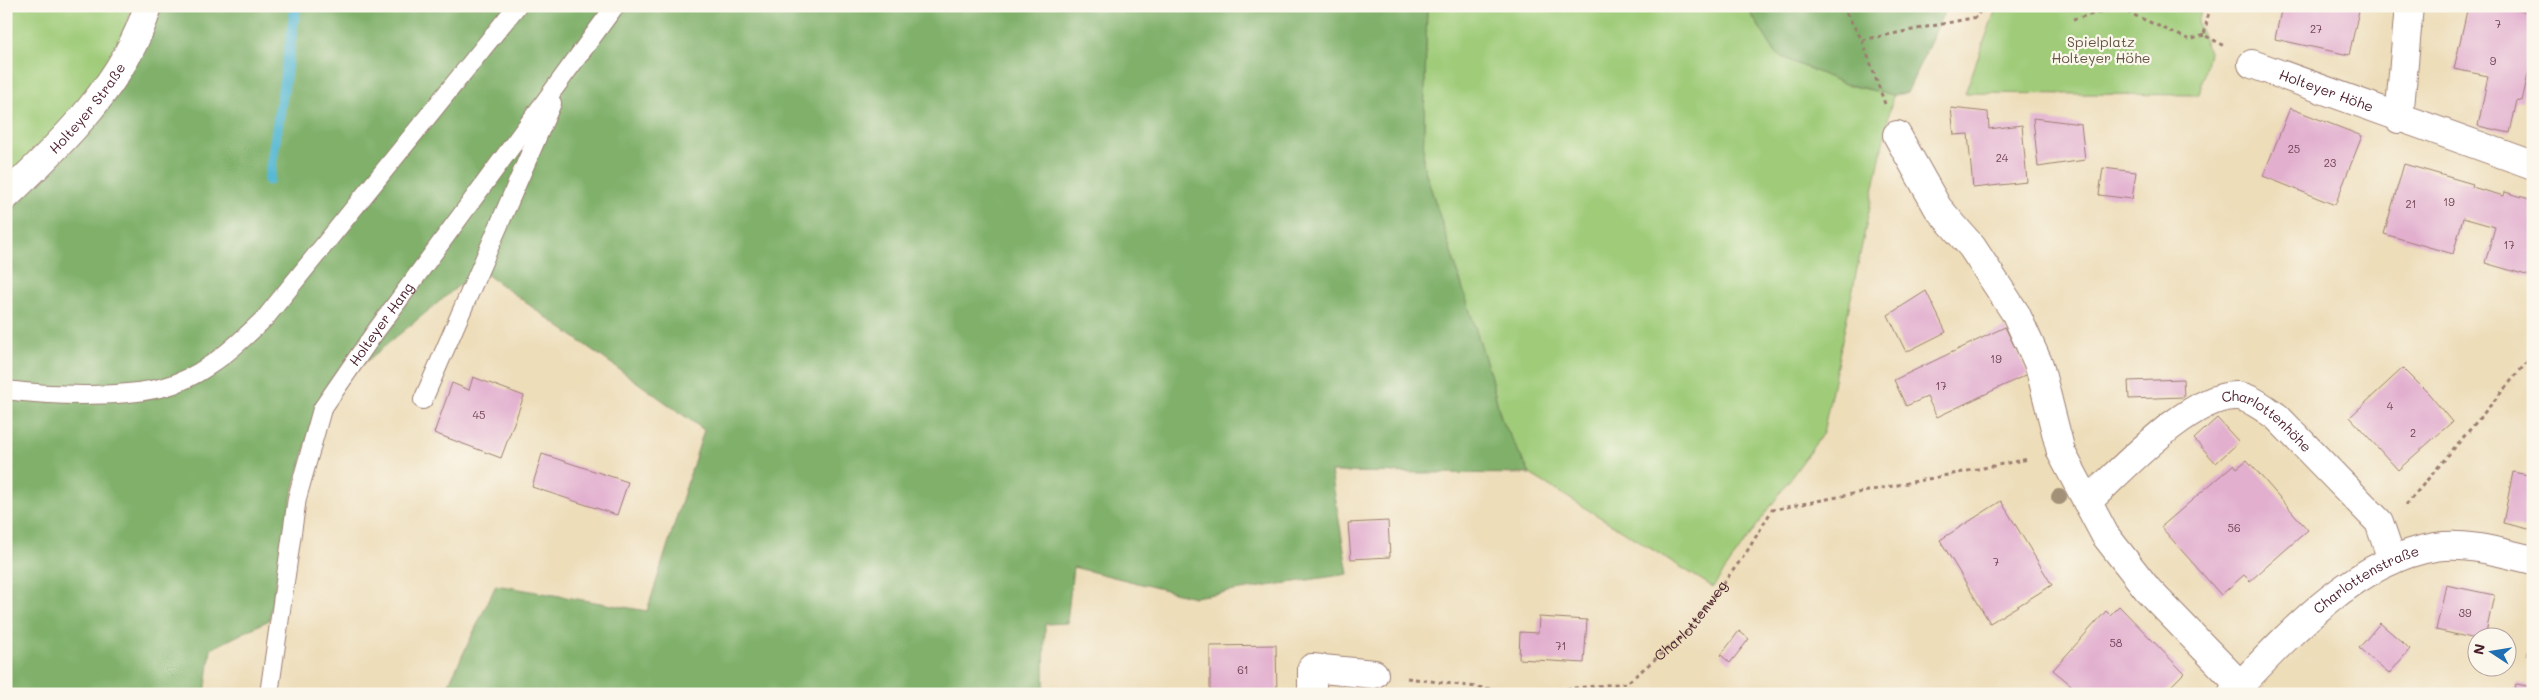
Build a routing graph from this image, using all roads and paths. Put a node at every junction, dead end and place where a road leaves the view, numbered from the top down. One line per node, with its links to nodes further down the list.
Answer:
1 (148, 6): 17 (street, Holteyer Straße)
2 (517, 6): 19 (lane)
3 (615, 6): 13 (lane, Holteyer Hang)
4 (1842, 6): 11 (path)
5 (1982, 6): 11 (path)
6 (2210, 6): 10 (path)
7 (2409, 6): 14 (street)
8 (2118, 7): 9 (path); 10 (path)
9 (2073, 19)
10 (2204, 35): 12 (path)
11 (1862, 40): 15 (path)
12 (2252, 64): 14 (street, Holteyer Höhe)
13 (565, 74): 20 (lane); 28 (lane, Holteyer Hang)
14 (2399, 119): 16 (street, Holteyer Höhe)
15 (1897, 135): 21 (street)
16 (2533, 165)
17 (6, 196)
18 (2533, 355): 23 (path)
19 (6, 390)
20 (423, 400)
21 (2061, 452): 22 (street); 26 (path, Charlottenweg)
22 (2087, 502): 23 (street, Charlottenhöhe); 27 (street)
23 (2379, 522): 24 (street, Charlottenhöhe)
24 (2392, 560): 25 (street, Charlottenstraße); 27 (street, Charlottenstraße)
25 (2533, 560)
26 (1374, 674): 29 (street)
27 (2236, 690)
28 (269, 694)
29 (1312, 694)

